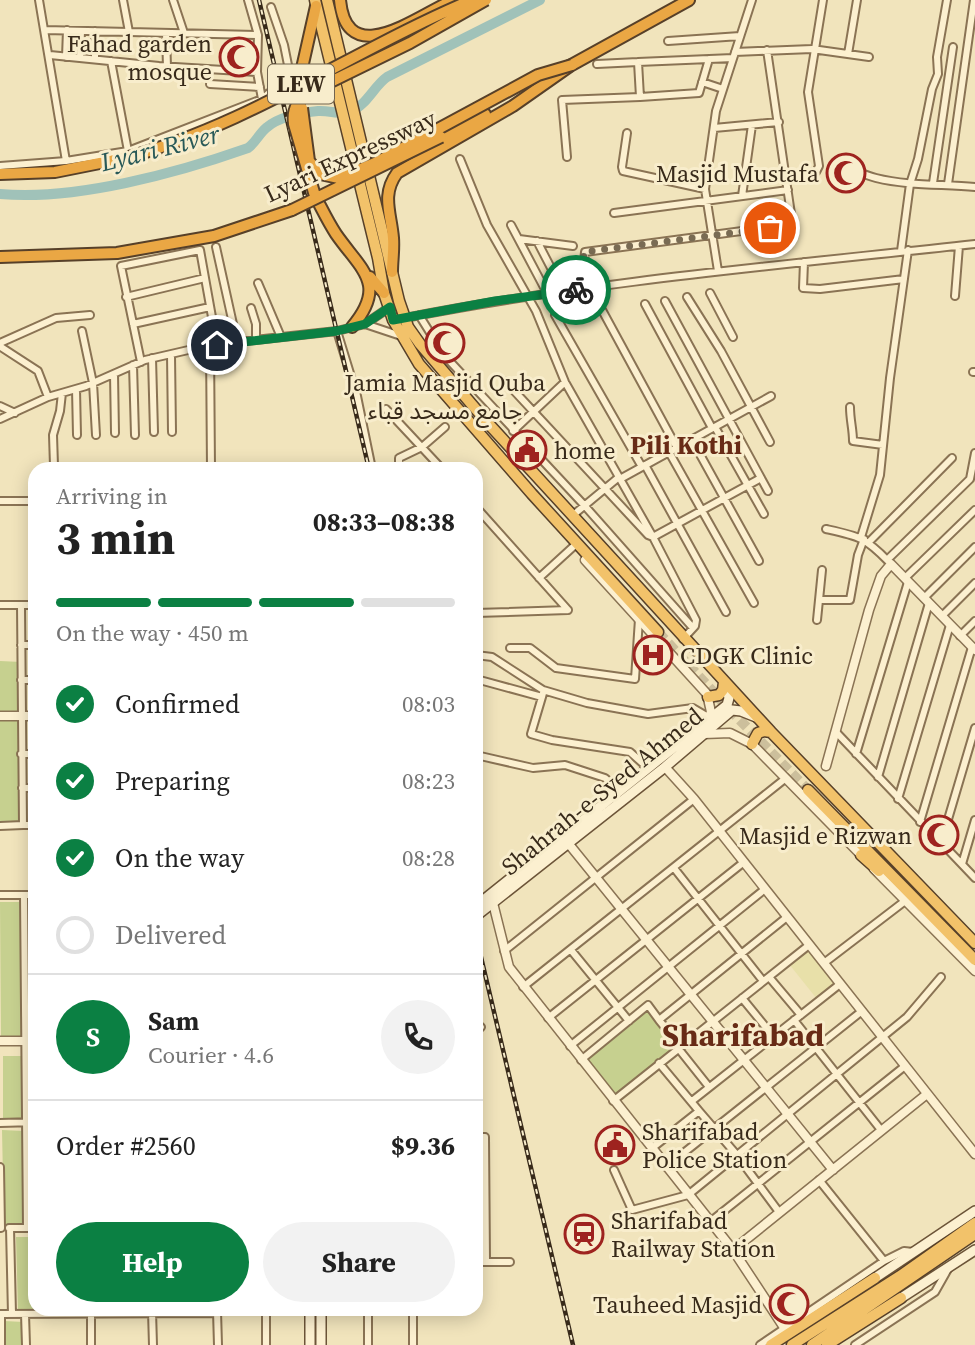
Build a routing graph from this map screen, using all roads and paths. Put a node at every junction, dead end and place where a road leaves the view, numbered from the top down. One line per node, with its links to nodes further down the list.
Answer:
1 (39, 0): 17 (street)
2 (122, 0): 21 (street)
3 (173, 0): 23 (street)
4 (248, 0): 24 (street)
5 (340, 0): 6 (highway)
6 (454, 0)
7 (472, 0): 61 (highway, LEW, bridge)
8 (486, 0): 85 (highway, LEW, bridge)
9 (689, 0): 41 (highway, Lyari Expressway / LEW)
10 (752, 0): 25 (street)
11 (823, 0): 29 (street)
12 (856, 0): 30 (street)
13 (947, 0): 64 (street)
14 (974, 0): 65 (street)
15 (319, 2): 41 (highway, LEW, bridge); 57 (highway); 57 (highway)
16 (271, 7): 49 (street)
17 (45, 30): 18 (street); 31 (street)
18 (67, 30): 19 (street); 33 (street)
19 (81, 31): 20 (street); 35 (street)
20 (95, 31): 21 (street); 37 (street)
21 (130, 32): 22 (street)
22 (166, 33): 23 (street); 42 (street)
23 (184, 33): 24 (street)
24 (258, 35): 43 (street)
25 (740, 36): 26 (street); 32 (street)
26 (668, 41)
27 (953, 47): 63 (street)
28 (767, 50): 29 (street); 32 (street); 50 (street)
29 (815, 50): 30 (street); 62 (street)
30 (848, 54): 34 (street)
31 (50, 55): 33 (street); 58 (street)
32 (734, 55): 36 (street); 47 (street)
33 (66, 57): 35 (street)
34 (869, 57)
35 (80, 58): 37 (street)
36 (709, 59): 39 (street); 44 (street)
37 (95, 60): 38 (street)
38 (111, 61): 42 (street); 54 (street)
39 (638, 62): 40 (street); 48 (street)
40 (597, 64)
41 (572, 65): 81 (highway, Lyari Expressway / LEW, bridge); 84 (highway, LEW)
42 (167, 67): 43 (street)
43 (257, 72): 46 (street)
44 (702, 82): 47 (street); 48 (street)
45 (210, 84): 46 (street)
46 (260, 87): 49 (street)
47 (723, 89): 52 (street)
48 (640, 97): 55 (street)
49 (262, 99): 54 (street)
50 (779, 122): 51 (street); 62 (street)
51 (752, 125): 52 (street); 69 (street)
52 (713, 128): 67 (street)
53 (626, 133): 67 (street)
54 (128, 151): 58 (street)
55 (566, 157)
56 (460, 159): 94 (street)
57 (359, 160): 84 (highway); 91 (highway)
58 (66, 161): 60 (street)
59 (840, 165): 64 (street)
60 (0, 166)
61 (0, 174)
62 (787, 176): 68 (street)
63 (933, 183): 64 (street); 65 (street)
64 (910, 184): 80 (street)
65 (948, 184): 66 (street)
66 (975, 187)
67 (705, 189): 70 (street)
68 (788, 190): 69 (street); 73 (street)
69 (742, 196): 70 (street)
70 (707, 201): 71 (street); 73 (street)
71 (614, 214)
72 (512, 225): 74 (street)
73 (713, 235): 83 (street); 89 (street)
74 (519, 239): 75 (street); 92 (street)
75 (537, 242): 77 (street); 90 (street)
76 (975, 244): 78 (street)
77 (573, 246)
78 (959, 246): 80 (street); 95 (street)
79 (216, 247): 118 (street)
80 (904, 250): 82 (street); 87 (street)
81 (0, 257)
82 (804, 262): 83 (street); 87 (street)
83 (718, 271): 89 (street)
84 (392, 272): 107 (highway)
85 (366, 273): 91 (highway); 111 (highway)
86 (205, 278): 96 (street); 96 (street); 100 (street)
87 (904, 279): 150 (street)
88 (258, 283): 115 (street)
89 (581, 289): 90 (street)
90 (563, 291): 92 (street)
91 (384, 293): 101 (highway)
92 (547, 293): 94 (street)
93 (710, 293): 116 (street)
94 (527, 296): 105 (street); 125 (street)
95 (955, 296)
96 (126, 297): 109 (street)
97 (687, 297): 132 (street)
98 (665, 301): 138 (street)
99 (645, 304): 140 (street)
100 (210, 307): 109 (street); 119 (street)
101 (390, 307): 108 (highway); 110 (street)
102 (251, 308): 117 (street)
103 (602, 310): 152 (street)
104 (90, 315): 130 (street)
105 (419, 315): 107 (street); 141 (street)
106 (555, 315): 161 (street)
107 (405, 318): 108 (highway); 176 (highway)
108 (393, 320): 114 (highway)
109 (133, 324): 122 (street)
110 (365, 324): 111 (street); 114 (street)
111 (352, 327): 113 (street)
112 (82, 331): 126 (street)
113 (337, 331): 115 (street); 158 (street)
114 (401, 336): 167 (highway)
115 (281, 337): 117 (street)
116 (733, 337)
117 (256, 340): 118 (street)
118 (237, 342): 119 (street)
119 (213, 345): 120 (street); 157 (street)
120 (171, 355): 121 (street); 143 (street)
121 (152, 358): 122 (street); 142 (street)
122 (137, 363): 123 (street); 147 (street)
123 (114, 374): 126 (street); 144 (street)
124 (505, 381): 135 (street)
125 (565, 382): 135 (street); 162 (street)
126 (93, 383): 127 (street); 146 (street)
127 (76, 389): 128 (street); 145 (street)
128 (62, 393): 130 (street); 156 (street)
129 (771, 396): 132 (street)
130 (48, 397): 136 (street)
131 (0, 406): 136 (street)
132 (751, 407): 138 (street); 149 (street)
133 (850, 407): 150 (street)
134 (386, 409): 151 (street)
135 (533, 412): 141 (street); 165 (street)
136 (15, 413): 137 (street)
137 (0, 419)
138 (730, 419): 140 (street); 163 (street)
139 (445, 427): 151 (street)
140 (713, 428): 148 (street); 164 (street)
141 (513, 431): 171 (street)
142 (154, 432)
143 (172, 432)
144 (115, 433)
145 (77, 435)
146 (96, 435)
147 (135, 435)
148 (692, 440): 152 (street); 168 (street)
149 (770, 442)
150 (883, 445): 180 (street)
151 (422, 447): 159 (street); 160 (street)
152 (677, 448): 153 (street)
153 (668, 452): 161 (street); 173 (street)
154 (975, 453): 184 (street)
155 (952, 458): 180 (street)
156 (54, 462)
157 (211, 462)
158 (371, 462)
159 (399, 462)
160 (436, 462)
161 (643, 466): 162 (street); 177 (street)
162 (620, 478): 165 (street); 179 (street)
163 (761, 478): 164 (street); 166 (street)
164 (748, 485): 168 (street); 174 (street)
165 (603, 489): 171 (street); 179 (street)
166 (768, 491)
167 (532, 494): 181 (street); 203 (highway)
168 (724, 498): 173 (street); 183 (street)
169 (0, 500): 170 (street)
170 (28, 501)
171 (584, 505): 176 (street); 202 (street)
172 (975, 510): 187 (street)
173 (701, 511): 177 (street); 191 (street)
174 (764, 514)
175 (483, 515): 186 (street)
176 (572, 517): 205 (highway)
177 (678, 524): 179 (street); 196 (street)
178 (826, 529): 180 (street)
179 (653, 537): 202 (street)
180 (865, 539): 184 (street); 189 (street)
181 (573, 546): 186 (street); 198 (street)
182 (975, 547): 190 (street)
183 (759, 561)
184 (889, 562): 187 (street); 224 (street)
185 (822, 570): 189 (street)
186 (539, 578): 195 (street)
187 (907, 580): 190 (street); 228 (street)
188 (975, 583): 197 (street)
189 (820, 600): 199 (street)
190 (927, 601): 197 (street); 233 (street)
191 (754, 603)
192 (0, 605): 193 (street)
193 (21, 605): 194 (street); 206 (street)
194 (28, 605)
195 (483, 612)
196 (726, 612)
197 (942, 616): 201 (street)
198 (639, 619): 208 (street); 216 (street)
199 (817, 620)
200 (975, 621): 204 (street)
201 (950, 625): 204 (street); 240 (street)
202 (693, 628): 205 (street)
203 (659, 632)
204 (960, 636): 209 (street)
205 (683, 639): 214 (highway)
206 (21, 645): 207 (street); 211 (street)
207 (28, 645)
208 (510, 648)
209 (973, 649): 242 (street)
210 (483, 656): 215 (street)
211 (21, 680): 212 (street); 218 (street)
212 (28, 680)
213 (483, 680): 215 (street)
214 (725, 684): 216 (highway); 220 (highway); 221 (main road, Shahrah-e-Syed Ahmed)
215 (542, 693): 221 (street); 232 (street)
216 (708, 697): 221 (street)
217 (0, 716): 218 (street)
218 (21, 716): 219 (street); 226 (street)
219 (28, 716)
220 (756, 717): 221 (main road, Shahrah-e-Syed Ahmed); 223 (highway)
221 (706, 725): 225 (street); 231 (main road, Shahrah-e-Syed Ahmed); 232 (main road, Shahrah-e-Syed Ahmed)
222 (975, 728): 248 (street)
223 (771, 732): 225 (highway); 272 (highway)
224 (836, 732): 228 (street); 230 (street)
225 (752, 744): 234 (street)
226 (22, 754): 227 (street); 235 (street)
227 (28, 754)
228 (856, 754): 233 (street)
229 (483, 757): 238 (street)
230 (826, 766)
231 (665, 767): 239 (street); 247 (main road, Shahrah-e-Syed Ahmed)
232 (648, 768): 238 (main road, Shahrah-e-Syed Ahmed)
233 (878, 777): 240 (street)
234 (786, 778): 246 (street); 249 (street)
235 (22, 788): 236 (street); 243 (street)
236 (28, 788)
237 (808, 790): 261 (highway)
238 (620, 791): 263 (main road, Shahrah-e-Syed Ahmed)
239 (694, 799): 246 (street); 253 (street)
240 (898, 799): 242 (street)
241 (975, 820): 251 (street)
242 (920, 822): 248 (street)
243 (23, 825): 244 (street); 245 (street)
244 (28, 825)
245 (0, 826)
246 (720, 832): 250 (street); 252 (street)
247 (568, 843): 253 (street); 262 (main road, Shahrah-e-Syed Ahmed)
248 (941, 843): 251 (street)
249 (861, 855): 260 (street); 261 (highway)
250 (744, 862): 255 (street); 259 (street)
251 (962, 864): 254 (street)
252 (674, 868): 259 (street); 265 (street)
253 (596, 877): 265 (street); 275 (street)
254 (975, 878)
255 (765, 889): 266 (street); 268 (street)
256 (0, 895): 257 (street)
257 (24, 895): 258 (street); 269 (street)
258 (28, 895)
259 (698, 899): 268 (street); 271 (street)
260 (905, 901): 278 (street); 282 (street)
261 (918, 902): 267 (highway)
262 (493, 903): 264 (main road, Shahrah-e-Syed Ahmed); 275 (street)
263 (483, 906)
264 (483, 908)
265 (622, 909): 271 (street); 274 (street)
266 (787, 917): 273 (street); 276 (street)
267 (936, 919): 277 (highway); 282 (highway)
268 (720, 926): 276 (street); 281 (street)
269 (24, 932): 270 (street); 279 (street)
270 (28, 932)
271 (647, 940): 281 (street); 285 (street)
272 (975, 941)
273 (809, 945): 278 (street); 284 (street)
274 (571, 950): 285 (street); 287 (street)
275 (503, 951): 287 (street)
276 (741, 953): 284 (street); 288 (street)
277 (975, 960)
278 (824, 963): 286 (street)
279 (24, 965): 280 (street); 290 (street)
280 (28, 965)
281 (669, 967): 288 (street); 292 (street)
282 (975, 970)
283 (941, 977): 301 (street)
284 (766, 979): 289 (street); 294 (street)
285 (596, 980): 292 (street); 295 (street)
286 (840, 984): 293 (street); 294 (street)
287 (523, 987): 295 (street)
288 (691, 993): 296 (street); 299 (street)
289 (742, 998): 299 (street); 300 (street)
290 (24, 1001): 291 (street); 303 (street)
291 (28, 1001)
292 (618, 1007): 298 (street); 305 (street)
293 (862, 1011): 301 (street); 307 (street)
294 (801, 1015): 297 (street)
295 (548, 1018): 305 (street)
296 (659, 1020): 298 (street); 306 (street)
297 (794, 1020): 300 (street); 307 (street)
298 (629, 1021): 309 (street)
299 (713, 1021): 306 (street); 308 (street)
300 (773, 1036): 308 (street)
301 (883, 1038): 311 (street); 312 (street)
302 (0, 1041): 303 (street)
303 (24, 1041): 304 (street); 313 (street)
304 (28, 1041)
305 (570, 1046): 309 (street)
306 (679, 1047): 310 (street); 314 (street)
307 (816, 1047): 312 (street); 315 (street)
308 (744, 1059): 314 (street); 315 (street)
309 (582, 1060): 317 (street)
310 (659, 1063): 317 (street); 318 (street)
311 (905, 1066): 316 (street); 319 (street)
312 (837, 1075): 319 (street); 321 (street)
313 (26, 1084): 322 (street)
314 (709, 1087): 318 (street)
315 (766, 1087): 321 (street); 324 (street)
316 (927, 1094): 325 (street); 331 (street)
317 (613, 1101): 329 (street)
318 (692, 1101): 320 (street)
319 (859, 1102): 325 (street); 328 (street)
320 (699, 1111): 324 (street); 329 (street)
321 (788, 1115): 328 (street); 330 (street)
322 (27, 1122): 323 (street); 326 (street)
323 (0, 1123)
324 (715, 1128): 330 (street); 333 (street)
325 (881, 1130): 335 (street)
326 (28, 1131)
327 (483, 1137): 352 (street)
328 (810, 1142): 335 (street); 337 (street)
329 (652, 1149): 333 (street)
330 (736, 1154): 337 (street); 339 (street)
331 (975, 1154)
332 (0, 1167): 338 (street)
333 (666, 1167): 339 (street)
334 (614, 1170): 339 (street)
335 (833, 1170): 336 (street)
336 (819, 1180): 341 (street); 351 (street)
337 (756, 1184): 341 (street); 342 (street)
338 (0, 1195): 344 (street)
339 (688, 1195): 342 (street)
340 (975, 1211): 350 (main road)
341 (779, 1212): 348 (street)
342 (710, 1222): 348 (street)
343 (975, 1223): 381 (highway)
344 (1, 1228): 345 (street)
345 (10, 1228): 346 (street); 358 (street)
346 (28, 1228)
347 (975, 1234): 382 (highway)
348 (733, 1250): 368 (street)
349 (975, 1251): 354 (main road)
350 (914, 1252): 351 (street); 355 (main road)
351 (884, 1261): 368 (street)
352 (486, 1262): 353 (street)
353 (510, 1262)
354 (948, 1268): 356 (main road); 384 (street)
355 (875, 1278): 380 (highway)
356 (901, 1298): 383 (highway)
357 (0, 1314): 358 (street); 369 (street)
358 (12, 1314): 359 (street)
359 (26, 1314): 370 (street)
360 (90, 1316): 371 (street)
361 (152, 1316): 372 (street)
362 (217, 1316): 373 (street)
363 (266, 1316): 374 (street)
364 (310, 1316): 375 (main road)
365 (321, 1316): 376 (main road)
366 (368, 1316): 377 (street)
367 (412, 1316): 378 (street)
368 (785, 1329): 379 (street)
369 (1, 1345)
370 (26, 1345)
371 (91, 1345)
372 (153, 1345)
373 (218, 1345)
374 (266, 1345)
375 (310, 1345)
376 (321, 1345)
377 (368, 1345)
378 (413, 1345)
379 (760, 1345)
380 (771, 1345)
381 (792, 1345)
382 (812, 1345)
383 (827, 1345)
384 (855, 1345)

